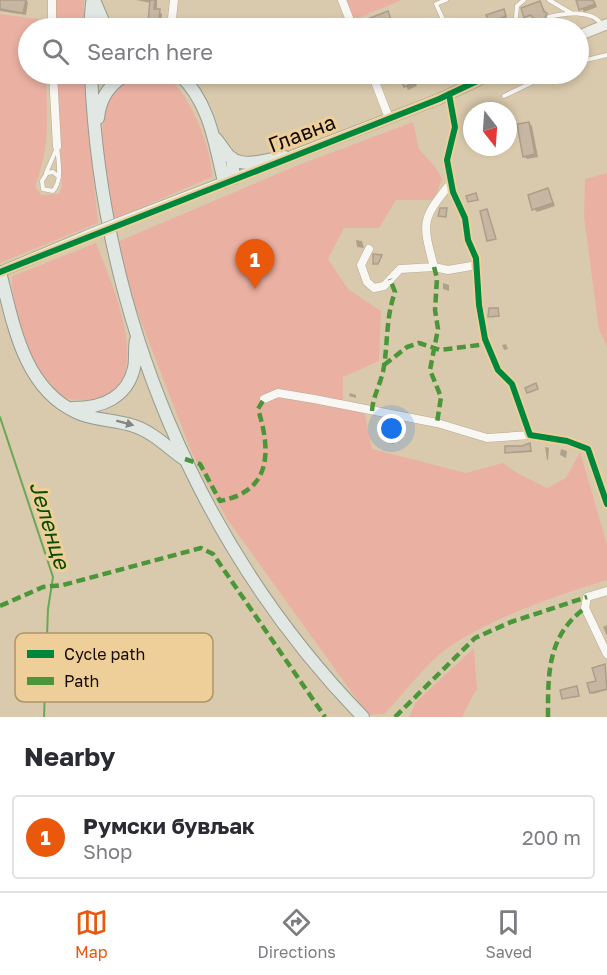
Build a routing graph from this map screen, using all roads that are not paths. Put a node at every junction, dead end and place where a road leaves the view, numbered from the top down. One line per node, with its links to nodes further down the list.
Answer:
1 (52, 0): 10 (street)
2 (93, 0): 11 (main road); 12 (main road)
3 (174, 0): 13 (street)
4 (342, 0): 14 (street)
5 (446, 0): 15 (lane)
6 (524, 0): 16 (lane)
7 (549, 0): 8 (lane)
8 (571, 13): 9 (lane); 17 (lane)
9 (549, 17)
10 (52, 18)
11 (91, 18)
12 (101, 18)
13 (172, 18)
14 (349, 18)
15 (442, 18)
16 (515, 18)
17 (605, 25): 18 (main road)
18 (589, 32)
19 (607, 55): 20 (lane)
20 (589, 60)
21 (54, 84): 33 (street)
22 (92, 84): 31 (main road)
23 (114, 84): 31 (main road)
24 (186, 84): 32 (main road)
25 (376, 84): 30 (street)
26 (470, 84): 28 (main road, Главна)
27 (529, 84): 29 (lane)
28 (449, 94): 30 (main road, Главна); 39 (street)
29 (504, 96)
30 (389, 118): 34 (main road, Главна)
31 (95, 137): 46 (main road)
32 (215, 138): 35 (main road); 38 (main road)
33 (57, 146): 36 (lane); 37 (lane)
34 (285, 157): 35 (main road); 38 (main road, Главна)
35 (232, 158): 38 (main road)
36 (45, 175): 37 (lane); 37 (lane)
37 (59, 177)
38 (229, 180): 43 (main road, Главна, bridge)
39 (450, 184): 41 (street); 42 (street)
40 (369, 249): 42 (street)
41 (477, 265): 42 (street); 49 (street)
42 (434, 267)
43 (0, 272): 45 (main road)
44 (0, 302): 45 (main road)
45 (11, 317): 48 (main road)
46 (137, 337): 48 (main road); 50 (main road)
47 (264, 399): 49 (street)
48 (69, 408): 50 (main road, one-way to 50)
49 (530, 435): 51 (street)
50 (185, 459): 54 (main road)
51 (607, 504)
52 (607, 591): 53 (street)
53 (607, 654)
54 (363, 717)

